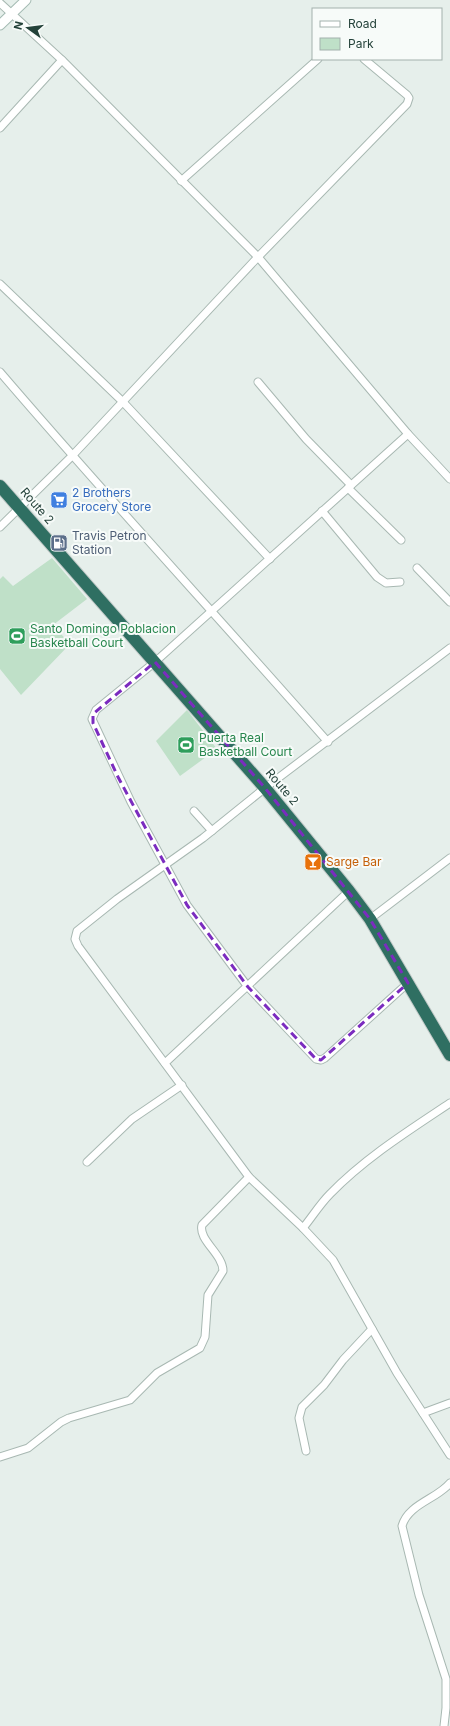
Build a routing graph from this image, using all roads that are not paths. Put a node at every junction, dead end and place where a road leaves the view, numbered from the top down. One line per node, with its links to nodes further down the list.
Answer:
1 (26, 0): 3 (street)
2 (0, 3): 3 (street)
3 (12, 12): 4 (street); 5 (street)
4 (0, 25)
5 (62, 60): 8 (street); 9 (street)
6 (317, 60): 9 (street)
7 (365, 60): 10 (street)
8 (0, 128)
9 (181, 181): 10 (street)
10 (258, 257): 14 (street); 15 (street)
11 (0, 284): 14 (street)
12 (0, 372): 16 (street)
13 (258, 382): 19 (street)
14 (123, 402): 16 (street); 24 (street)
15 (408, 434): 17 (street); 19 (street)
16 (72, 456): 20 (street); 28 (street)
17 (450, 479)
18 (0, 486): 20 (highway, Route 2)
19 (349, 487): 21 (street); 23 (street)
20 (19, 507): 22 (street); 30 (highway, Route 2)
21 (322, 511): 24 (street); 26 (street)
22 (0, 527)
23 (401, 540)
24 (270, 559): 28 (street)
25 (417, 568): 27 (street)
26 (400, 582)
27 (450, 602)
28 (213, 611): 30 (street); 31 (street)
29 (450, 648): 31 (street)
30 (155, 662): 32 (highway, Route 2); 36 (street)
31 (328, 742): 32 (street)
32 (265, 788): 34 (street); 37 (highway, Route 2)
33 (194, 811): 34 (street)
34 (212, 831): 36 (street)
35 (450, 858): 38 (street)
36 (164, 866): 40 (street); 42 (street)
37 (349, 891): 38 (highway, Route 2); 40 (street)
38 (370, 919): 39 (highway, Route 2)
39 (408, 983): 40 (street); 41 (highway, Route 2)
40 (248, 987): 42 (street)
41 (450, 1055)
42 (165, 1063): 43 (street)
43 (182, 1085): 45 (street); 46 (street)
44 (450, 1103): 47 (street)
45 (87, 1162)
46 (249, 1177): 47 (street); 53 (street)
47 (303, 1228): 48 (street)
48 (372, 1329): 50 (street); 51 (street)
49 (450, 1403): 50 (street)
50 (423, 1412): 52 (street)
51 (306, 1451)
52 (450, 1455)
53 (0, 1457)
54 (450, 1483): 55 (street)
55 (444, 1726)

